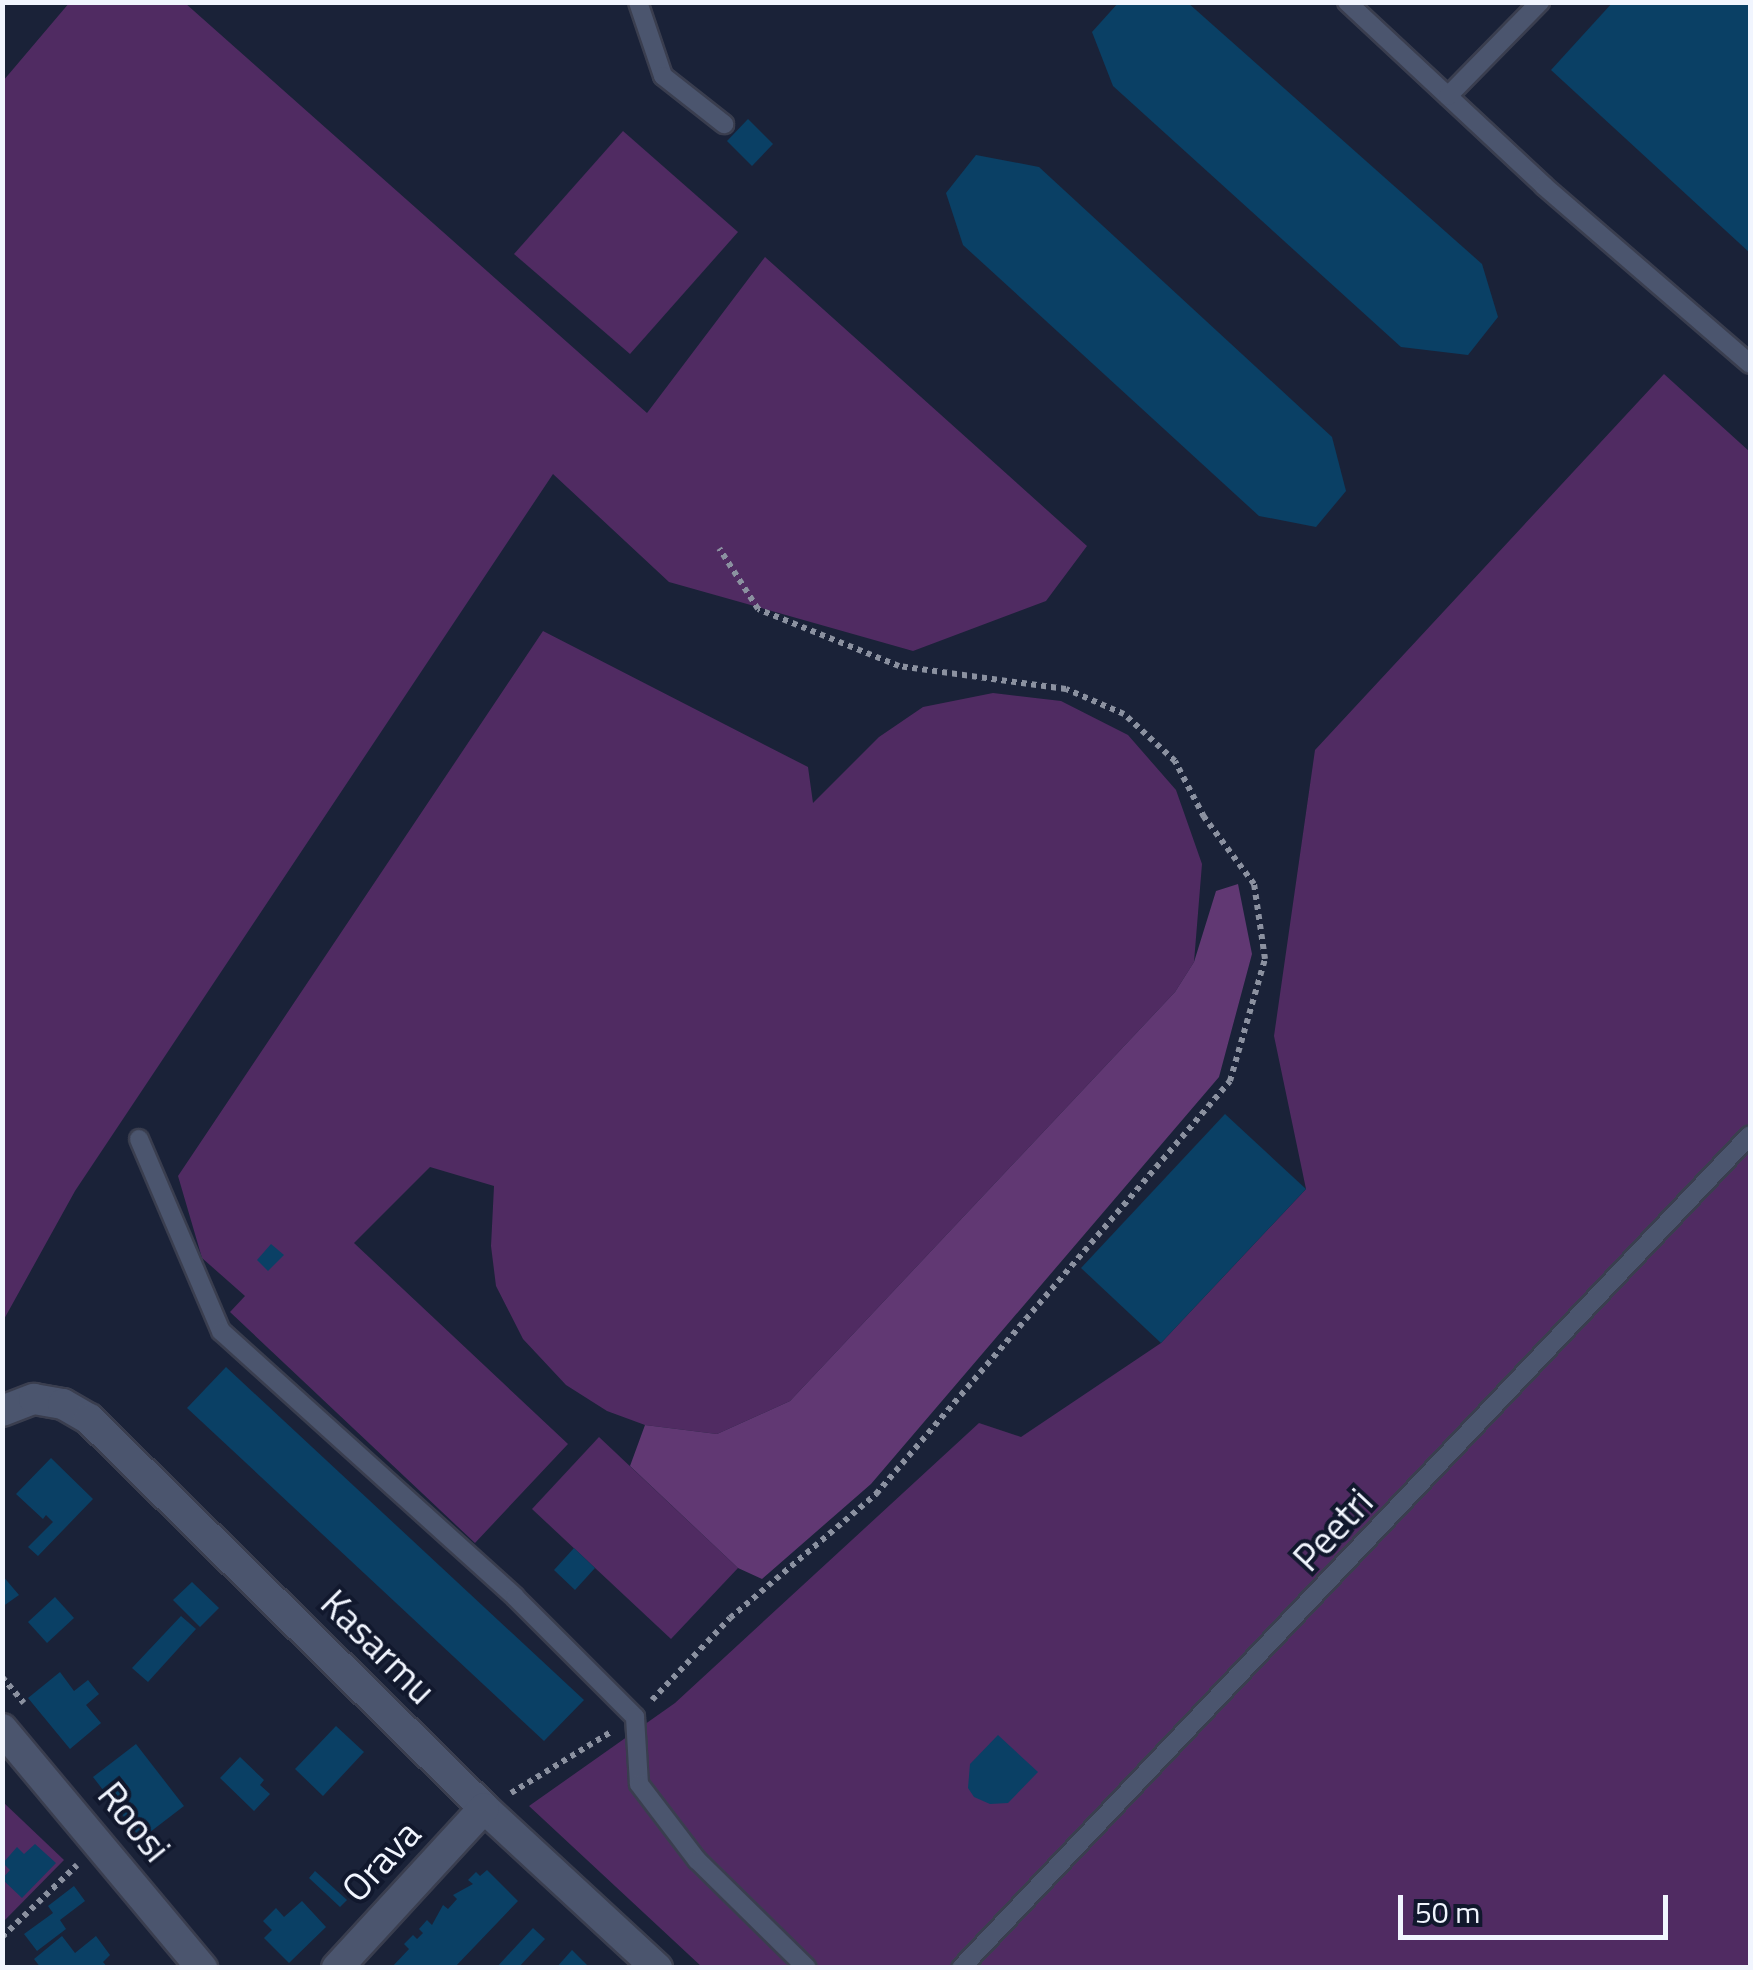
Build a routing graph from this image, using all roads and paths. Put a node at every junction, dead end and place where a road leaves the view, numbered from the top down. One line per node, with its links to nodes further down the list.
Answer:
1 (638, 2): 5 (lane)
2 (1347, 2): 4 (lane)
3 (1540, 2): 4 (lane)
4 (1448, 96): 6 (lane)
5 (724, 124)
6 (1750, 364)
7 (719, 548): 11 (path)
8 (1750, 1135): 20 (lane, Peetri)
9 (139, 1140): 11 (lane)
10 (2, 1411): 13 (street, Kasarmu)
11 (635, 1716): 13 (path); 19 (lane)
12 (2, 1728): 14 (street, Roosi)
13 (484, 1808): 17 (street, Orava); 18 (street, Kasarmu)
14 (101, 1845): 15 (path); 16 (street, Roosi)
15 (2, 1937)
16 (202, 1968)
17 (337, 1968)
18 (658, 1968)
19 (807, 1968)
20 (961, 1968)

